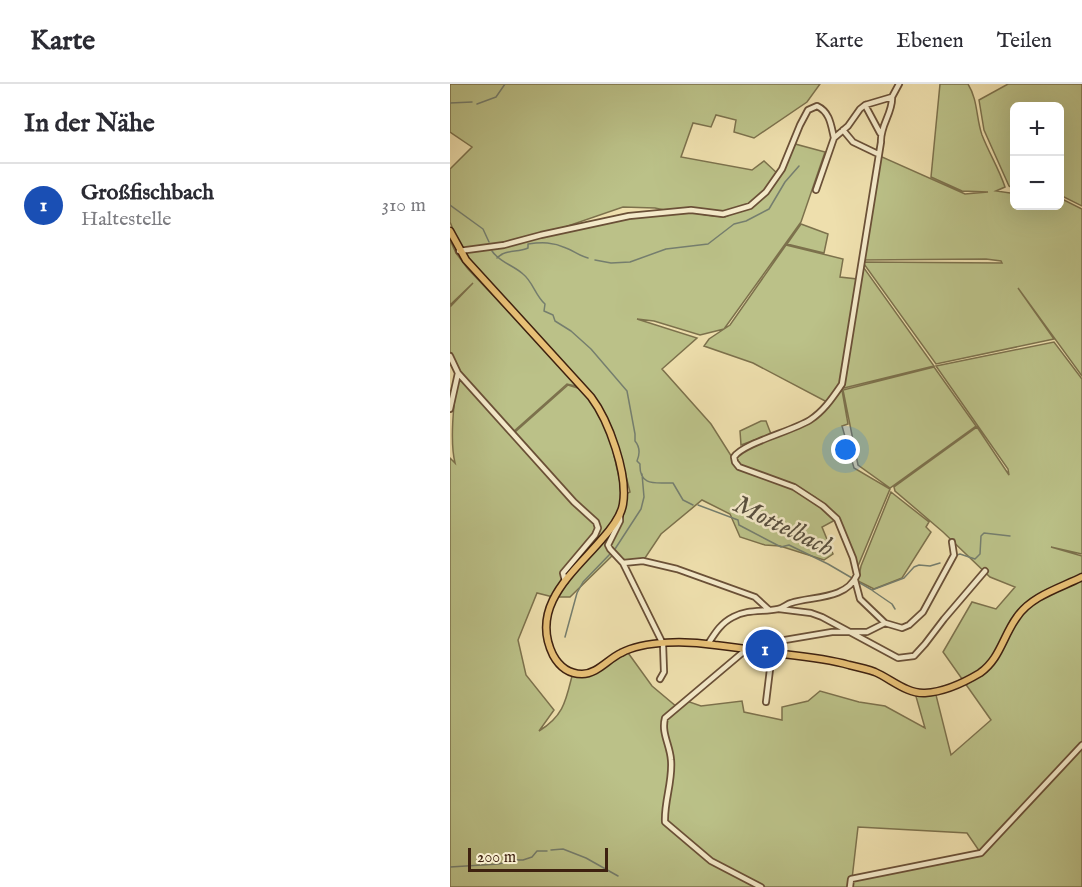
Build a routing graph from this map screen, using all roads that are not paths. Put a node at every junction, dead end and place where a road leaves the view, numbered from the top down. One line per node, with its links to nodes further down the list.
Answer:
1 (899, 84): 2 (street)
2 (892, 97): 3 (street); 5 (street)
3 (865, 105): 4 (street); 5 (street)
4 (843, 130): 6 (street); 7 (street)
5 (880, 133): 7 (street)
6 (834, 138): 8 (street); 10 (street)
7 (878, 154): 19 (street)
8 (816, 190)
9 (450, 231): 10 (main road)
10 (459, 251): 14 (main road)
11 (450, 356): 12 (street)
12 (458, 372): 13 (street); 20 (street)
13 (450, 409)
14 (620, 515): 16 (street); 20 (main road)
15 (952, 542): 23 (street)
16 (623, 563): 21 (street); 25 (street)
17 (986, 571): 24 (street)
18 (1082, 578): 28 (main road)
19 (855, 579): 22 (street); 23 (street)
20 (565, 581): 25 (main road)
21 (768, 609): 22 (street); 26 (street)
22 (778, 609): 24 (street)
23 (885, 623): 24 (street)
24 (849, 631): 27 (street)
25 (663, 644): 26 (main road); 29 (street)
26 (708, 644): 27 (main road)
27 (748, 648): 28 (main road); 32 (street)
28 (772, 653): 30 (street)
29 (660, 679)
30 (766, 702)
31 (1082, 745): 33 (street)
32 (761, 887)
33 (850, 887)

